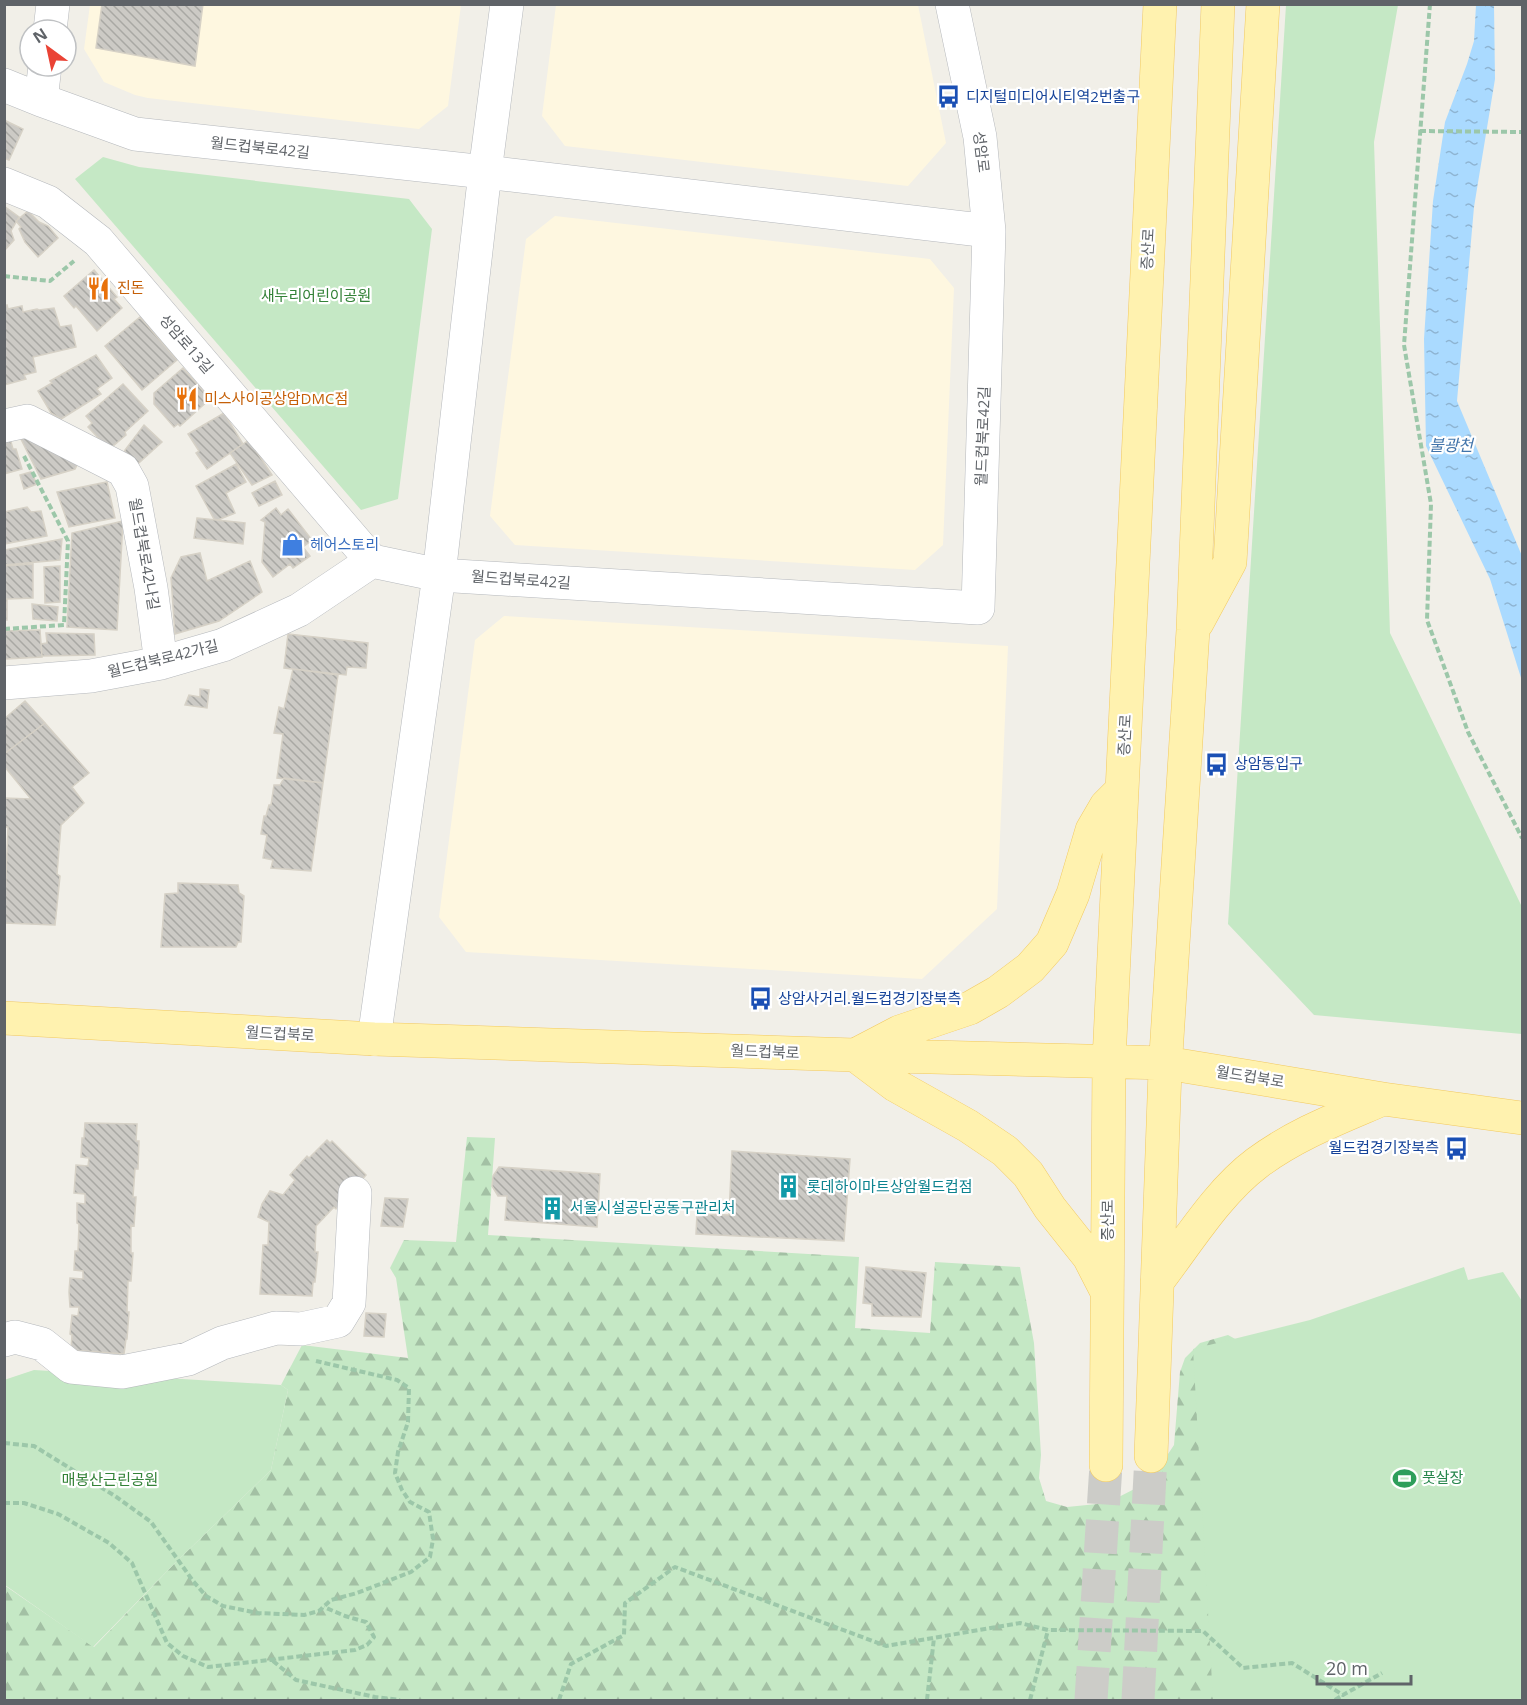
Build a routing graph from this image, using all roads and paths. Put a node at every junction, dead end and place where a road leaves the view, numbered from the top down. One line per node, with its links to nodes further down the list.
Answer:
1 (507, 4): 12 (street)
2 (952, 4): 14 (street, 성암로)
3 (1160, 4): 24 (main road, 증산로)
4 (1218, 4): 21 (main road)
5 (1263, 4): 21 (main road)
6 (1430, 4): 10 (path)
7 (43, 78): 9 (street)
8 (4, 85): 9 (street)
9 (40, 100): 12 (street, 월드컵북로42길)
10 (1420, 131): 11 (path); 25 (path)
11 (1522, 132)
12 (485, 172): 14 (street, 월드컵북로42길); 19 (street)
13 (4, 184): 15 (street, 성암로13길)
14 (989, 231): 19 (street, 월드컵북로42길)
15 (98, 241): 16 (path); 18 (street, 성암로13길)
16 (4, 276)
17 (6, 426): 20 (path); 22 (street, 월드컵북로42나길)
18 (372, 561): 19 (street); 22 (street, 월드컵북로42가길)
19 (439, 575): 27 (street)
20 (4, 629)
21 (1193, 630): 30 (main road)
22 (161, 663): 23 (street, 월드컵북로42가길)
23 (4, 683)
24 (1122, 790): 28 (main road); 29 (main road, 증산로)
25 (1522, 838)
26 (4, 1018): 27 (main road, 월드컵북로)
27 (374, 1039): 28 (main road, 월드컵북로)
28 (855, 1055): 29 (main road, 월드컵북로); 35 (main road)
29 (1109, 1060): 30 (main road, 월드컵북로); 35 (main road, 증산로)
30 (1166, 1063): 31 (main road, 월드컵북로); 34 (main road)
31 (1383, 1099): 32 (main road, 월드컵북로); 34 (main road)
32 (1522, 1118)
33 (355, 1192): 36 (street)
34 (1157, 1282): 39 (main road)
35 (1108, 1293): 40 (main road, 증산로)
36 (282, 1329): 37 (street); 42 (path)
37 (4, 1340)
38 (4, 1443): 42 (path)
39 (1151, 1456)
40 (1106, 1465)
41 (4, 1503): 45 (path)
42 (324, 1607): 45 (path)
43 (1047, 1630): 44 (path); 47 (path); 51 (path)
44 (934, 1638): 49 (path); 50 (path)
45 (272, 1660): 48 (path)
46 (1382, 1672): 47 (path)
47 (1343, 1695): 52 (path)
48 (400, 1701)
49 (559, 1701)
50 (927, 1701)
51 (1030, 1701)
52 (1335, 1701)

